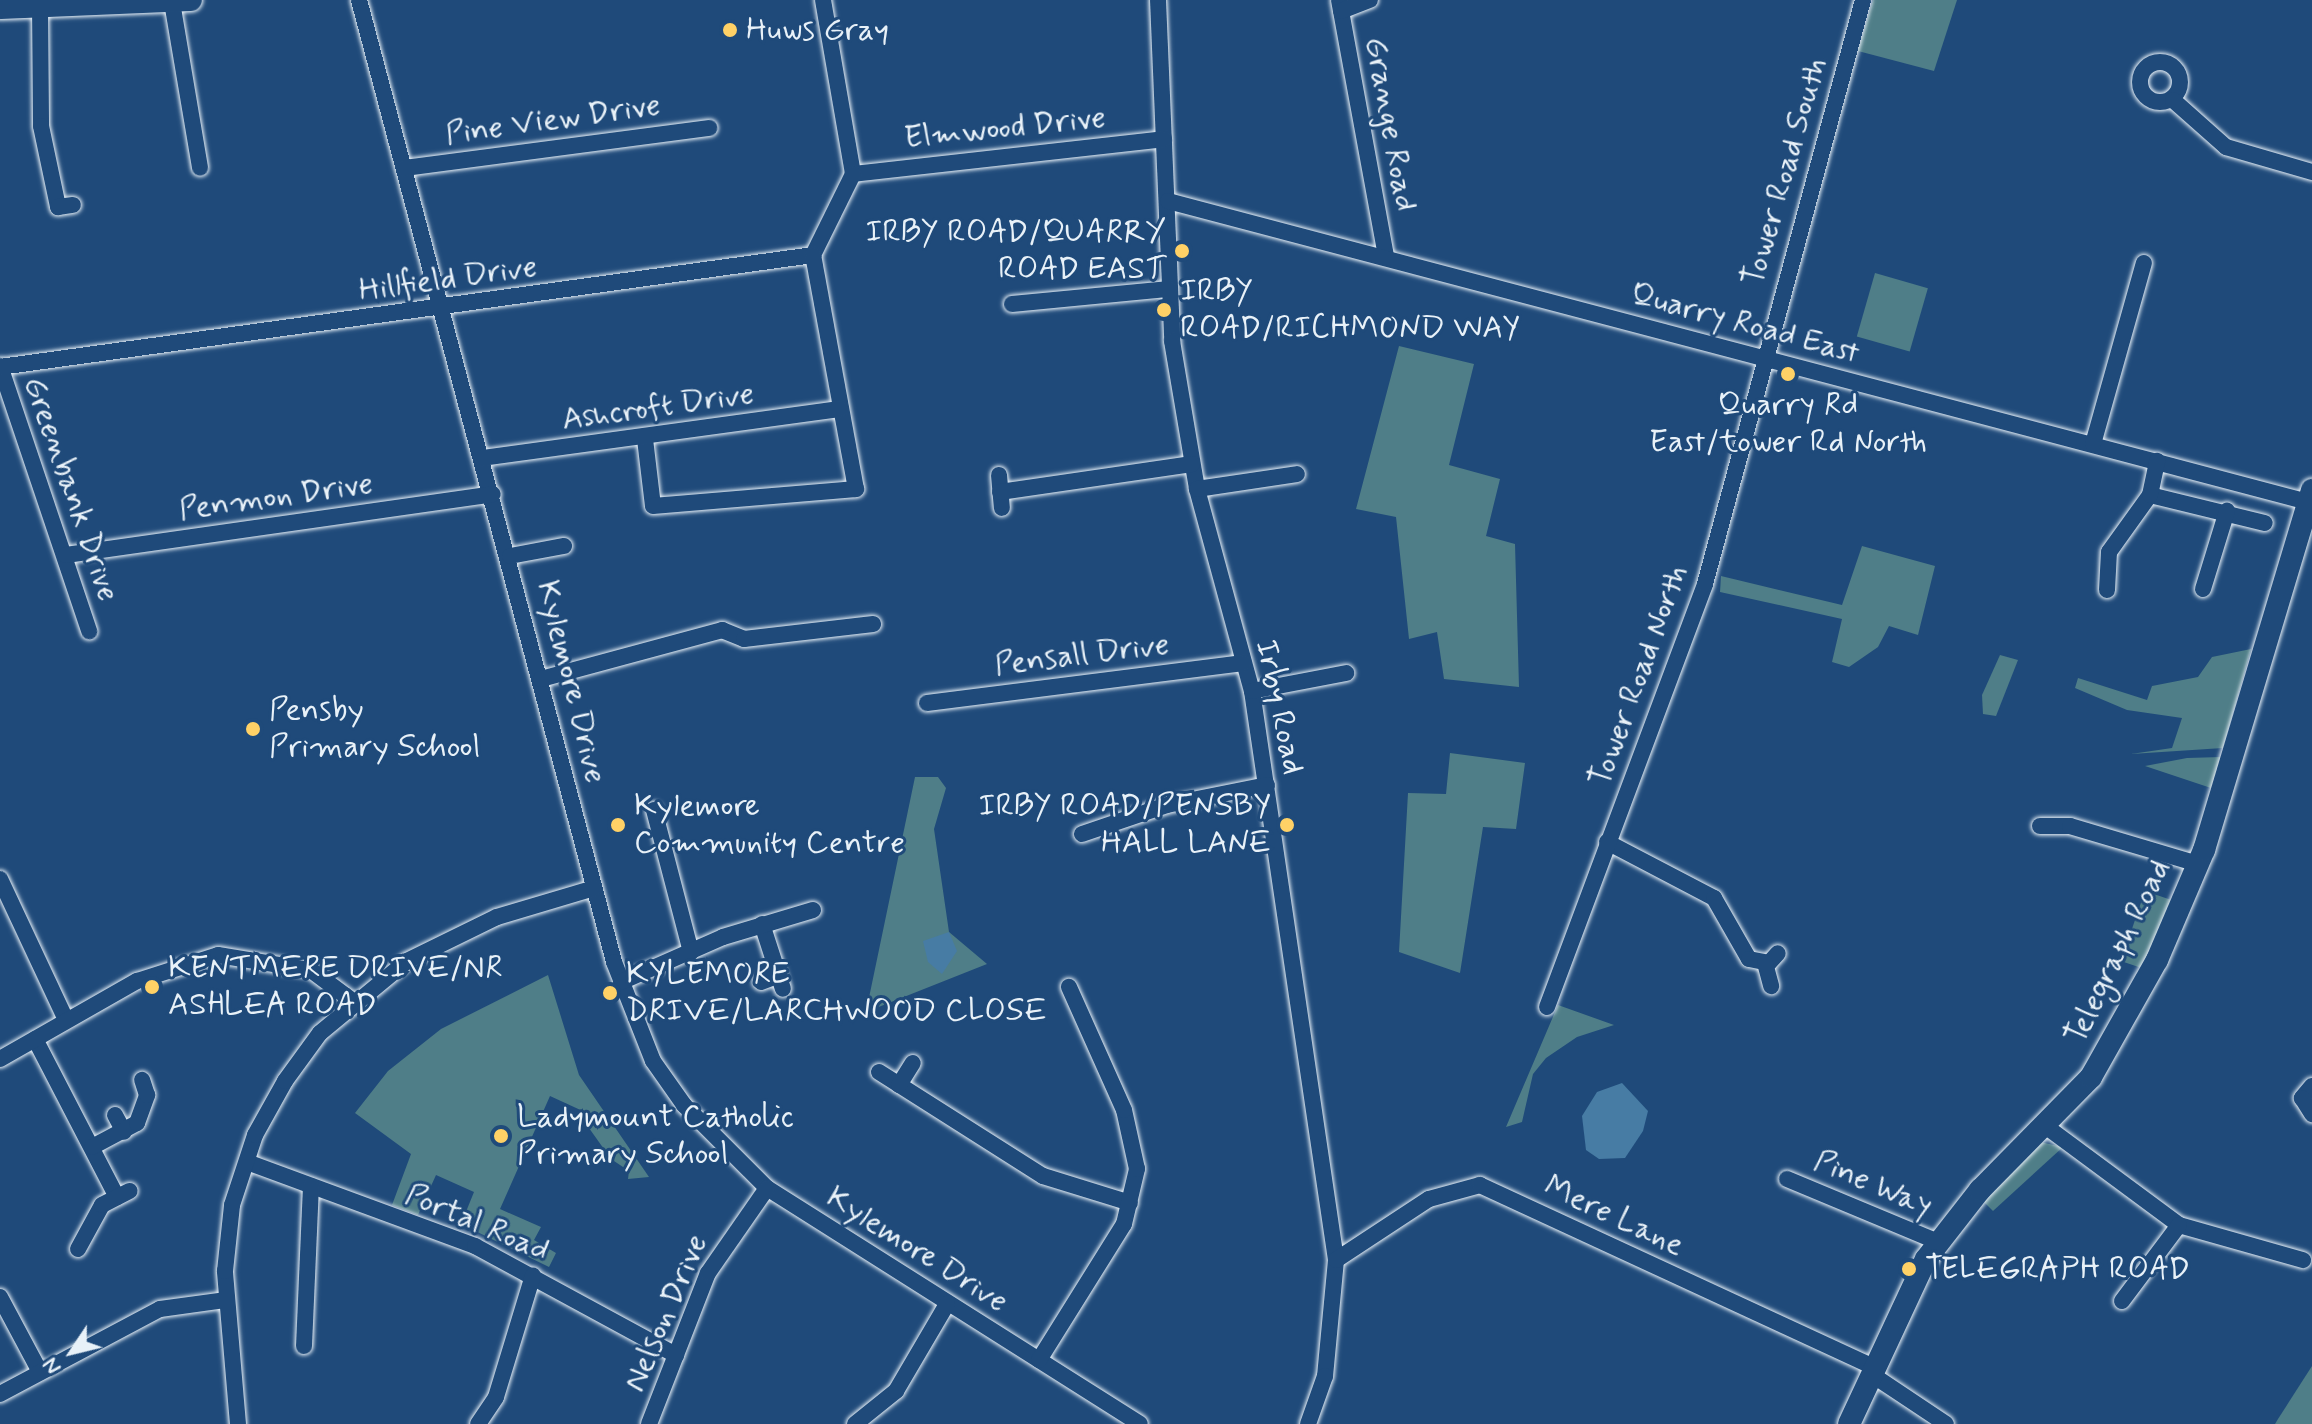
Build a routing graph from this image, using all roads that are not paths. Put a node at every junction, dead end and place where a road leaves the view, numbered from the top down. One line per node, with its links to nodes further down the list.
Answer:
1 (359, 0): 14 (street, Kylemore Drive)
2 (823, 0): 16 (street)
3 (1158, 0): 12 (street, Irby Road)
4 (1370, 0): 8 (street)
5 (1863, 0): 25 (street, Tower Road South)
6 (182, 1): 7 (main road); 13 (street)
7 (40, 5): 9 (main road); 18 (street)
8 (1340, 6): 20 (street, Grange Road)
9 (0, 8)
10 (2173, 100): 15 (street)
11 (709, 128): 14 (street, Pine View Drive)
12 (1164, 139): 16 (street, Elmwood Drive); 17 (street, Irby Road)
13 (200, 168)
14 (405, 168): 24 (street, Kylemore Drive)
15 (2312, 172)
16 (853, 174): 19 (street)
17 (1168, 201): 20 (street, Quarry Road East); 22 (street, Irby Road)
18 (73, 205)
19 (813, 255): 24 (street, Hillfield Drive); 27 (street)
20 (1386, 257): 25 (street, Quarry Road East)
21 (2144, 263): 29 (street)
22 (1169, 289): 23 (street); 32 (street, Irby Road)
23 (1012, 304)
24 (442, 309): 26 (street, Hillfield Drive); 30 (street, Kylemore Drive)
25 (1762, 359): 29 (street, Quarry Road East); 57 (street, Tower Road North)
26 (0, 366): 42 (street, Greenbank Drive)
27 (841, 409): 28 (street, Ashcroft Drive); 28 (street)
28 (645, 439): 30 (street, Ashcroft Drive)
29 (2093, 444): 31 (street, Quarry Road East)
30 (482, 458): 36 (street, Kylemore Drive)
31 (2157, 461): 37 (street); 38 (street, Quarry Road East)
32 (1192, 464): 34 (street, Irby Road); 35 (street)
33 (1297, 474): 34 (street)
34 (1197, 489): 48 (street, Irby Road)
35 (1000, 492)
36 (493, 494): 42 (street, Penmon Drive); 43 (street, Kylemore Drive)
37 (2150, 495): 39 (street); 45 (street)
38 (2311, 497): 58 (main road, Telegraph Road)
39 (2227, 511): 40 (street); 44 (street)
40 (2265, 523)
41 (564, 546): 43 (street)
42 (66, 555): 47 (street, Greenbank Drive)
43 (510, 556): 50 (street, Kylemore Drive)
44 (2203, 589)
45 (2107, 590)
46 (873, 624): 50 (street)
47 (89, 631)
48 (1243, 663): 51 (street, Irby Road); 52 (street, Pensall Drive)
49 (1346, 673): 51 (street)
50 (541, 679): 60 (street, Kylemore Drive)
51 (1252, 691): 53 (street, Irby Road)
52 (927, 703)
53 (1267, 785): 56 (street); 91 (street, Irby Road)
54 (654, 810): 63 (street)
55 (2040, 826): 58 (street)
56 (1082, 834)
57 (1607, 842): 66 (street); 69 (street, Tower Road North)
58 (2198, 864): 80 (main road, Telegraph Road)
59 (0, 879): 70 (street)
60 (594, 888): 64 (street, Kylemore Drive); 68 (street)
61 (813, 910): 62 (street)
62 (762, 924): 63 (street); 65 (street)
63 (691, 952): 64 (street)
64 (621, 982): 86 (street, Kylemore Drive)
65 (761, 982)
66 (1771, 986)
67 (1069, 987): 87 (street)
68 (354, 1002): 70 (street); 83 (street)
69 (1547, 1007)
70 (66, 1020): 71 (street)
71 (35, 1039): 72 (street); 82 (street)
72 (0, 1059)
73 (913, 1063): 76 (street)
74 (879, 1072): 76 (street)
75 (142, 1080): 81 (street)
76 (899, 1085): 87 (street)
77 (2312, 1086): 78 (street)
78 (2312, 1114)
79 (115, 1115): 81 (street)
80 (2048, 1128): 88 (street); 89 (main road, Telegraph Road)
81 (124, 1132): 82 (street)
82 (92, 1147): 90 (street)
83 (247, 1162): 85 (street, Portal Road); 95 (street)
84 (1787, 1179): 89 (street, Pine Way)
85 (311, 1186): 93 (street, Portal Road); 98 (street)
86 (767, 1188): 97 (street, Kylemore Drive); 99 (street, Nelson Drive)
87 (1130, 1203): 100 (street)
88 (2179, 1225): 92 (street); 96 (street)
89 (1938, 1242): 101 (main road, Telegraph Road)
90 (78, 1249)
91 (1336, 1260): 101 (street, Mere Lane); 109 (street, Irby Road)
92 (2303, 1260)
93 (533, 1275): 99 (street, Portal Road); 105 (street)
94 (0, 1297): 102 (street)
95 (226, 1300): 102 (street); 104 (street)
96 (2122, 1301)
97 (947, 1304): 100 (street, Kylemore Drive); 107 (street)
98 (304, 1346)
99 (676, 1355): 106 (street, Nelson Drive)
100 (1039, 1360): 108 (street, Kylemore Drive)
101 (1872, 1371): 110 (main road, Telegraph Road); 111 (street, Mere Lane)
102 (40, 1372): 103 (street)
103 (0, 1394)
104 (238, 1424)
105 (478, 1424)
106 (649, 1424)
107 (855, 1424)
108 (1140, 1424)
109 (1308, 1424)
110 (1849, 1424)
111 (1946, 1424)

